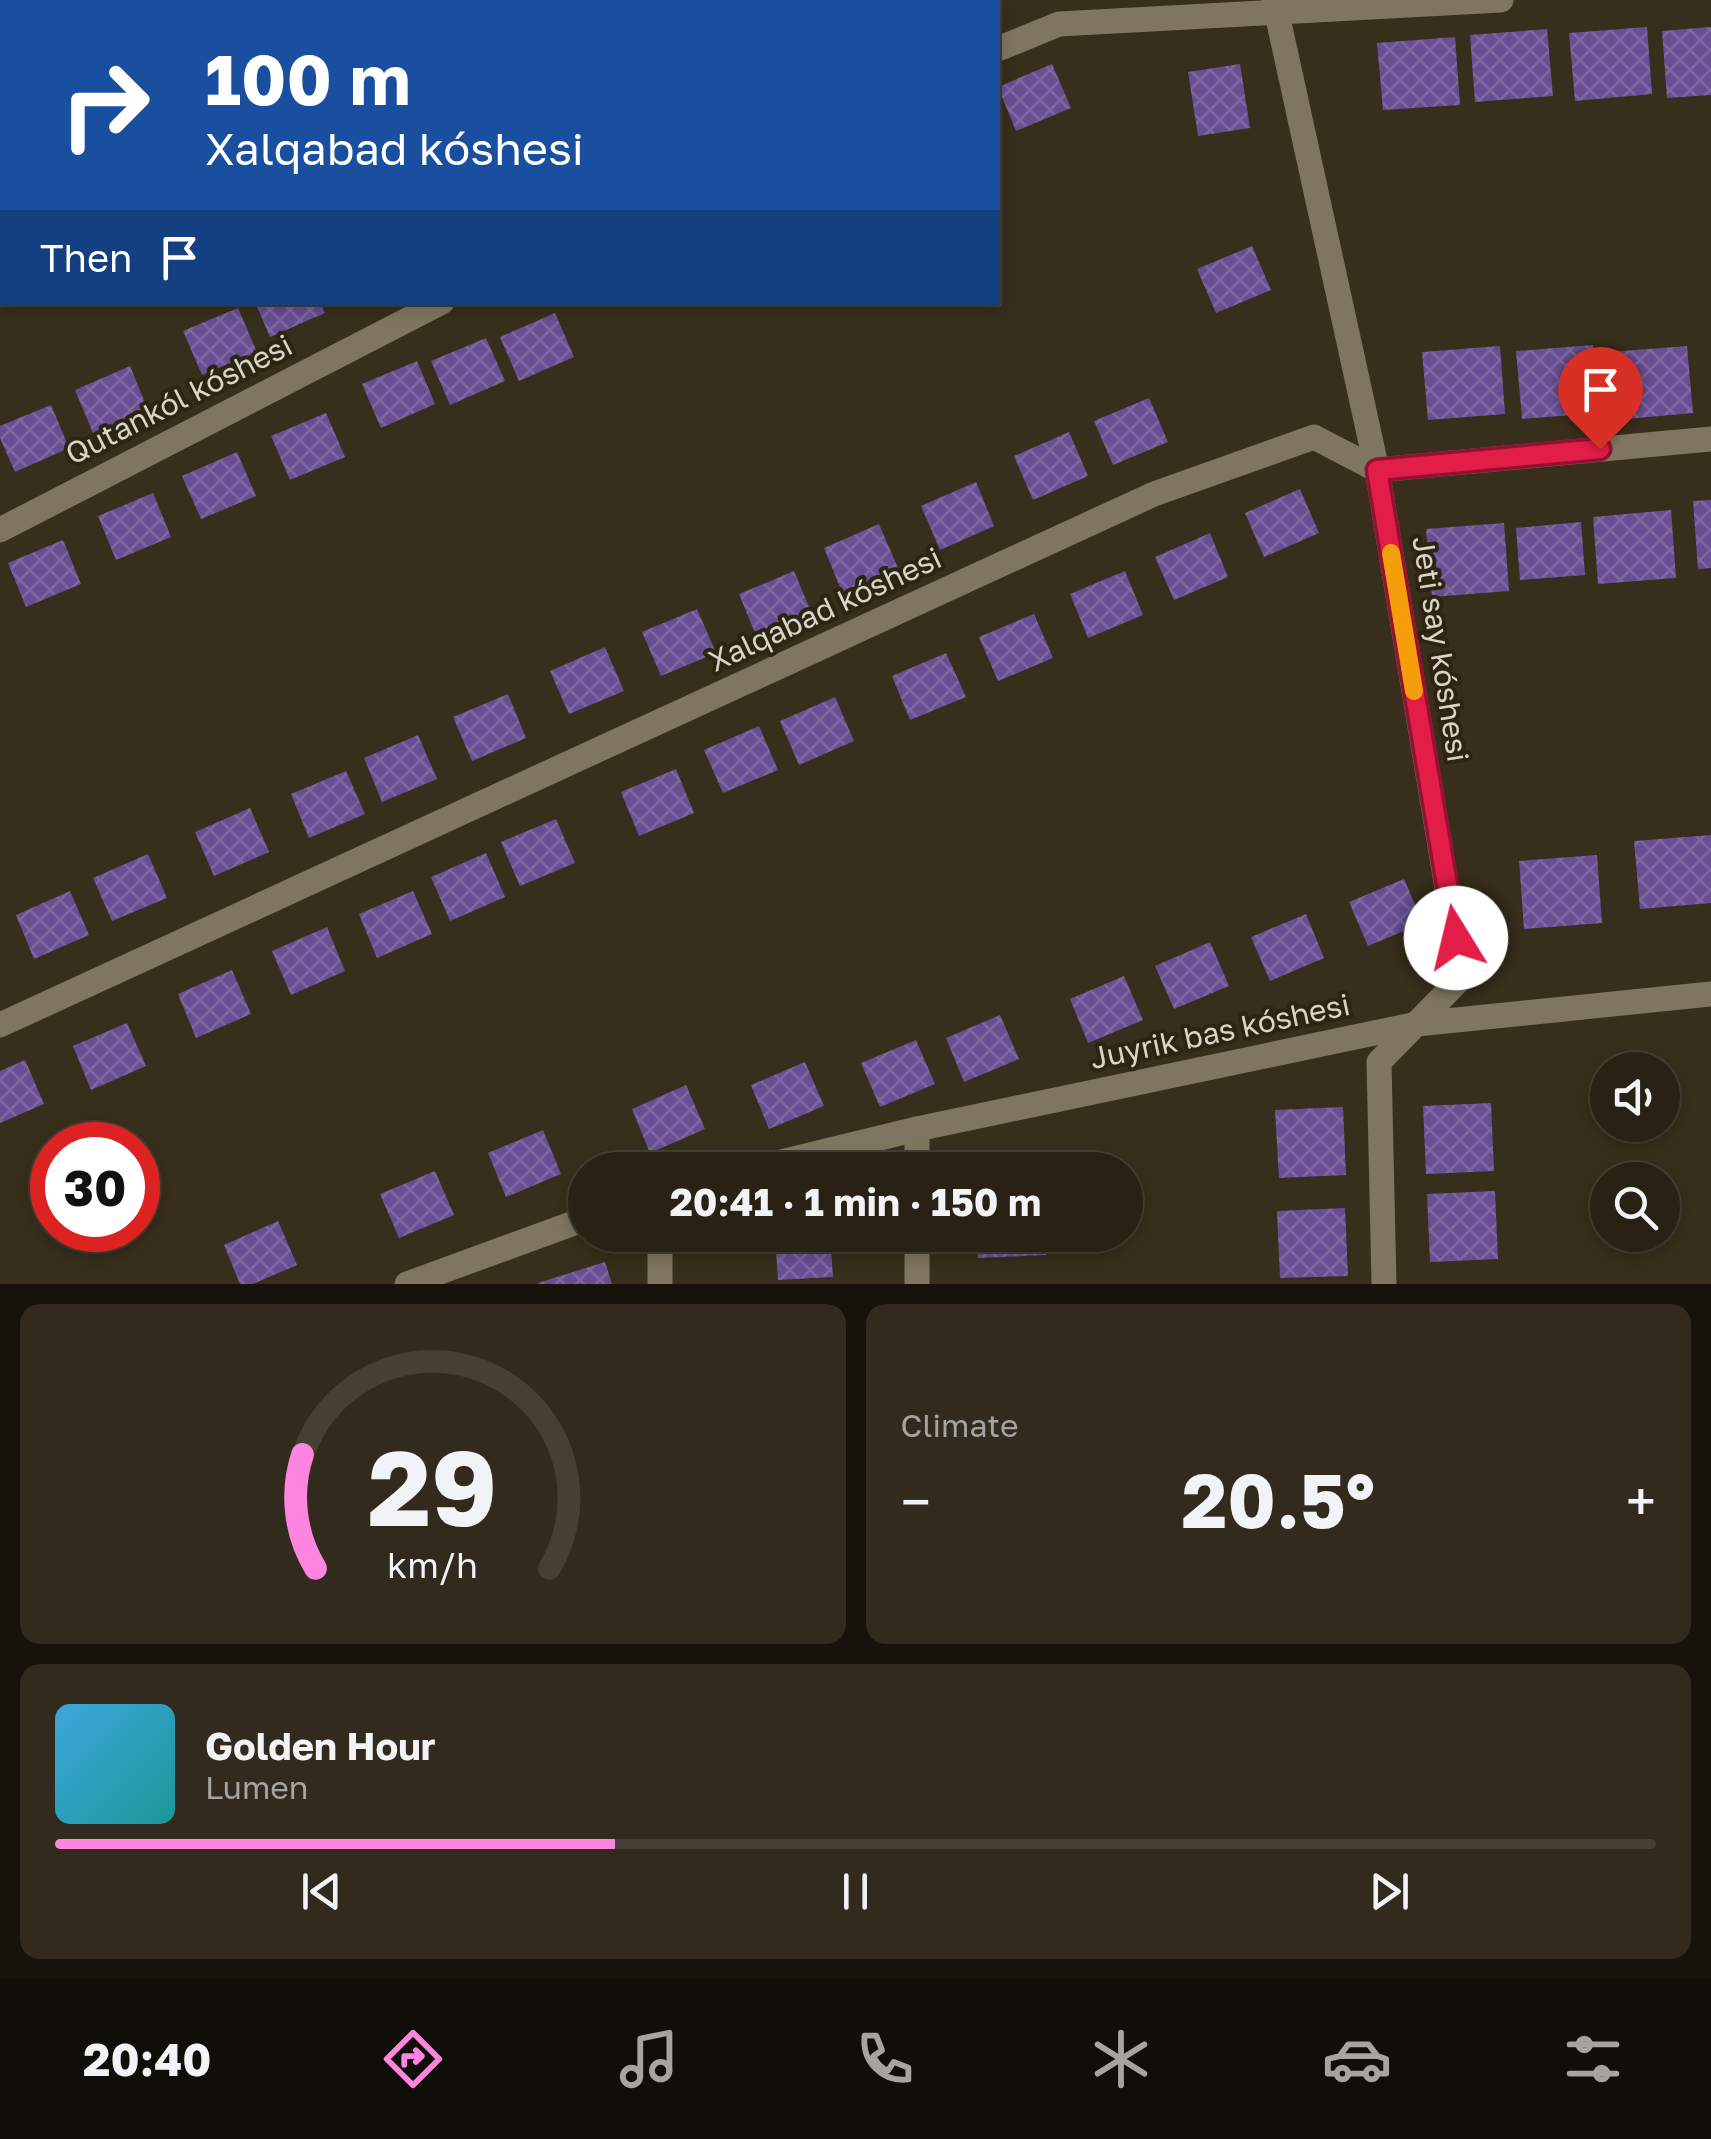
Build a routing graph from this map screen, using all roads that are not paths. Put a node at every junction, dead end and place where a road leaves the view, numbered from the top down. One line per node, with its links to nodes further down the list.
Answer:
1 (1501, 0): 2 (street)
2 (1275, 7): 3 (street); 6 (street, Jeti say kóshesi)
3 (1000, 49)
4 (436, 305): 7 (street, Qutankól kóshesi)
5 (1711, 439): 6 (street)
6 (1377, 470): 9 (street, Jeti say kóshesi); 10 (street, Xalqabad kóshesi)
7 (0, 530)
8 (1711, 994): 9 (street, Juyrik bas kóshesi)
9 (1417, 1024): 11 (street, Juyrik bas kóshesi); 20 (street, Jeti say kóshesi)
10 (0, 1026)
11 (916, 1129): 12 (street, Juyrik bas kóshesi); 13 (street)
12 (822, 1152)
13 (916, 1152)
14 (568, 1225): 17 (street)
15 (660, 1252): 18 (street)
16 (917, 1252): 19 (street)
17 (407, 1284)
18 (660, 1284)
19 (917, 1284)
20 (1384, 1284)

